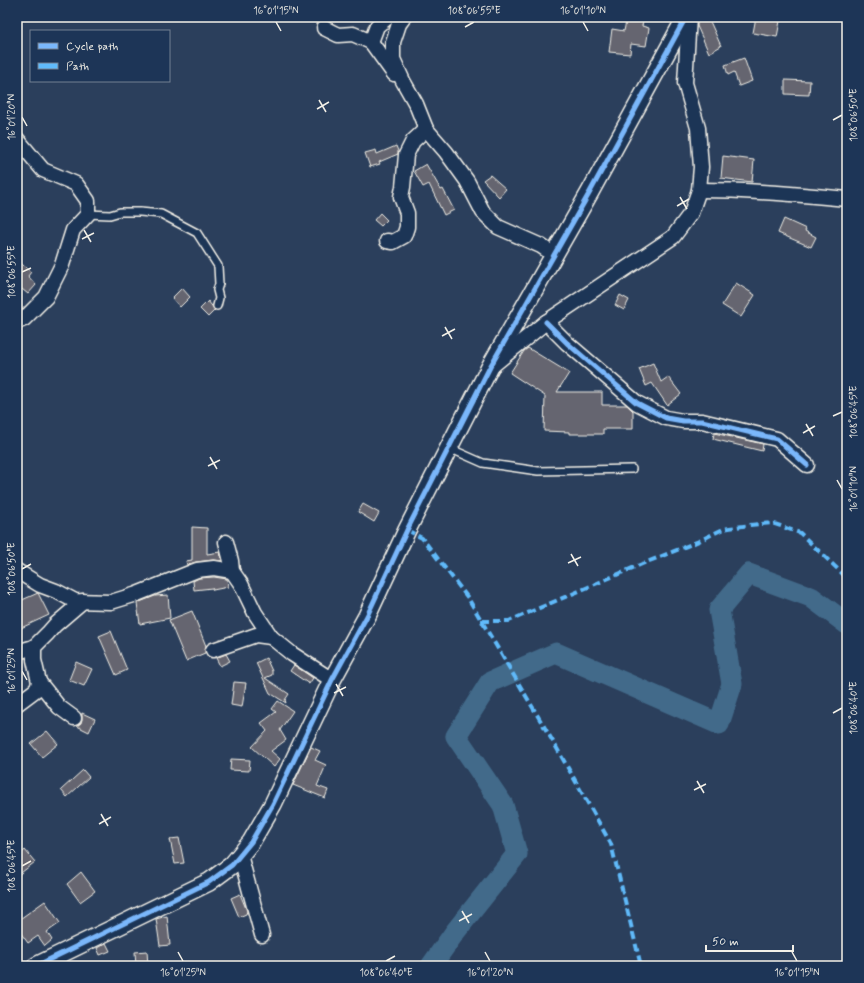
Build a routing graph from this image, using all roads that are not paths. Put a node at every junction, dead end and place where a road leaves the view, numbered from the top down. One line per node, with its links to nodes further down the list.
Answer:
1 (388, 17): 5 (street)
2 (404, 17): 6 (street)
3 (687, 17): 9 (street); 13 (street)
4 (324, 28): 5 (street)
5 (371, 42): 6 (street)
6 (416, 104): 7 (street)
7 (426, 129): 12 (street); 13 (street)
8 (17, 139): 11 (street)
9 (699, 190): 10 (street); 16 (street)
10 (847, 199)
11 (88, 214): 14 (lane); 15 (street)
12 (387, 241)
13 (554, 255): 17 (street)
14 (217, 306)
15 (17, 322)
16 (546, 322): 17 (street); 19 (street)
17 (490, 367): 18 (street)
18 (449, 448): 20 (lane); 29 (street)
19 (807, 465)
20 (632, 469)
21 (226, 542): 23 (street)
22 (17, 571): 24 (street)
23 (232, 571): 24 (street); 25 (street)
24 (84, 602): 26 (street)
25 (271, 637): 27 (street); 29 (street)
26 (34, 647): 28 (street); 30 (street)
27 (213, 650)
28 (17, 652)
29 (332, 680): 33 (street)
30 (39, 682): 31 (street); 32 (street)
31 (17, 704)
32 (74, 718)
33 (240, 855): 34 (street); 35 (street)
34 (262, 935)
35 (36, 966)

